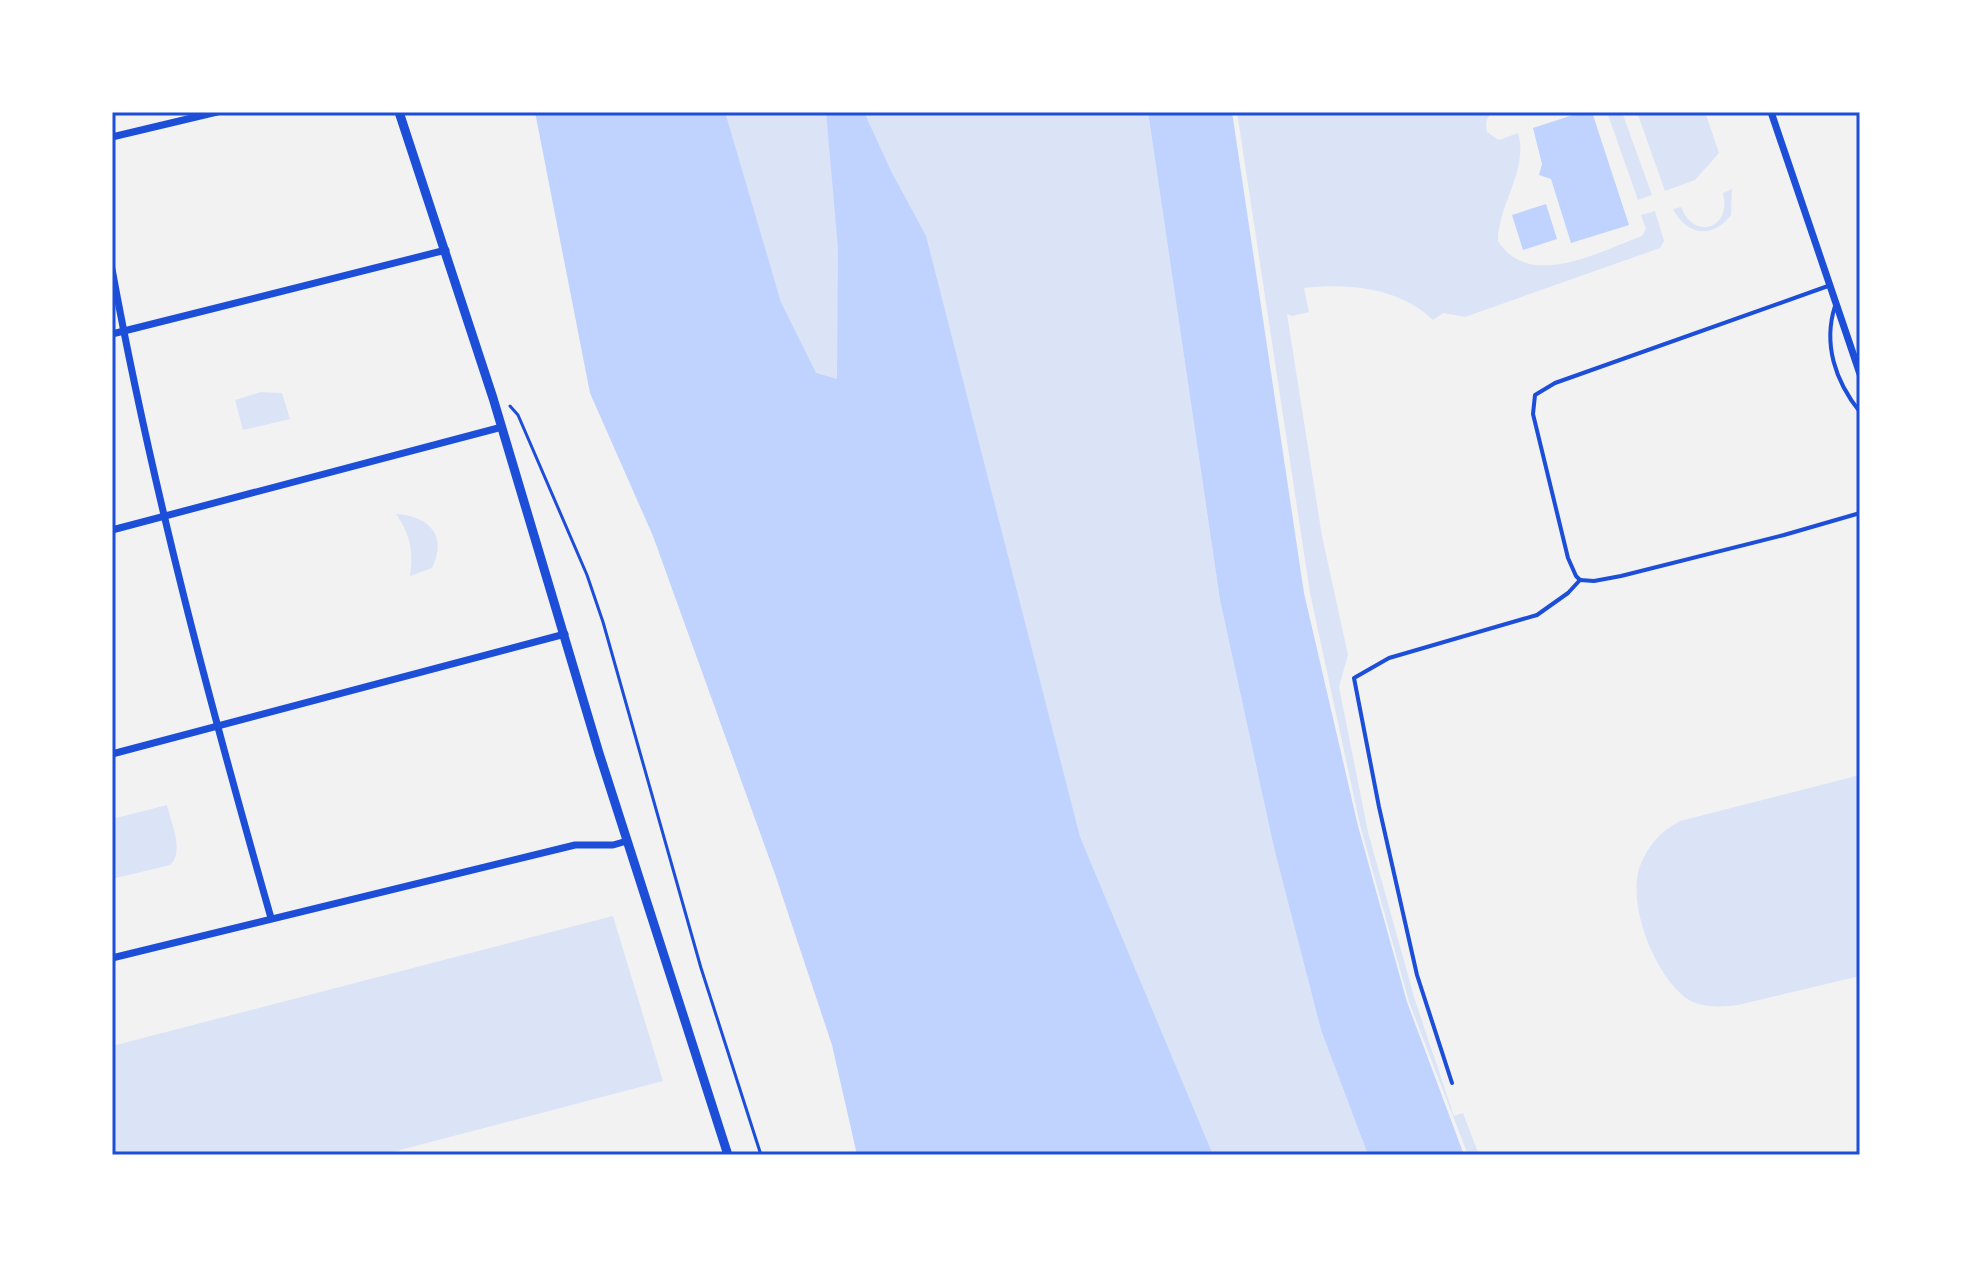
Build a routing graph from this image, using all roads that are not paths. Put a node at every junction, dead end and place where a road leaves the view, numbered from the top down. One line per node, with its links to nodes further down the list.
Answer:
1 (217, 112): 4 (street)
2 (399, 112): 5 (street)
3 (1771, 112): 7 (street)
4 (112, 137)
5 (446, 250): 9 (street); 13 (street)
6 (112, 269): 9 (street)
7 (1828, 286): 8 (street); 17 (lane)
8 (1835, 306): 11 (street); 12 (lane)
9 (123, 331): 10 (street); 15 (street)
10 (112, 334)
11 (1860, 374)
12 (1860, 412)
13 (502, 427): 15 (street); 18 (street)
14 (1860, 513): 17 (lane)
15 (165, 516): 16 (street); 19 (street)
16 (112, 530)
17 (1580, 580): 24 (lane)
18 (565, 634): 19 (street); 21 (street)
19 (216, 727): 20 (street); 22 (street)
20 (112, 754)
21 (627, 841): 22 (street); 25 (street)
22 (271, 918): 23 (street)
23 (112, 958)
24 (1452, 1083)
25 (728, 1155)

